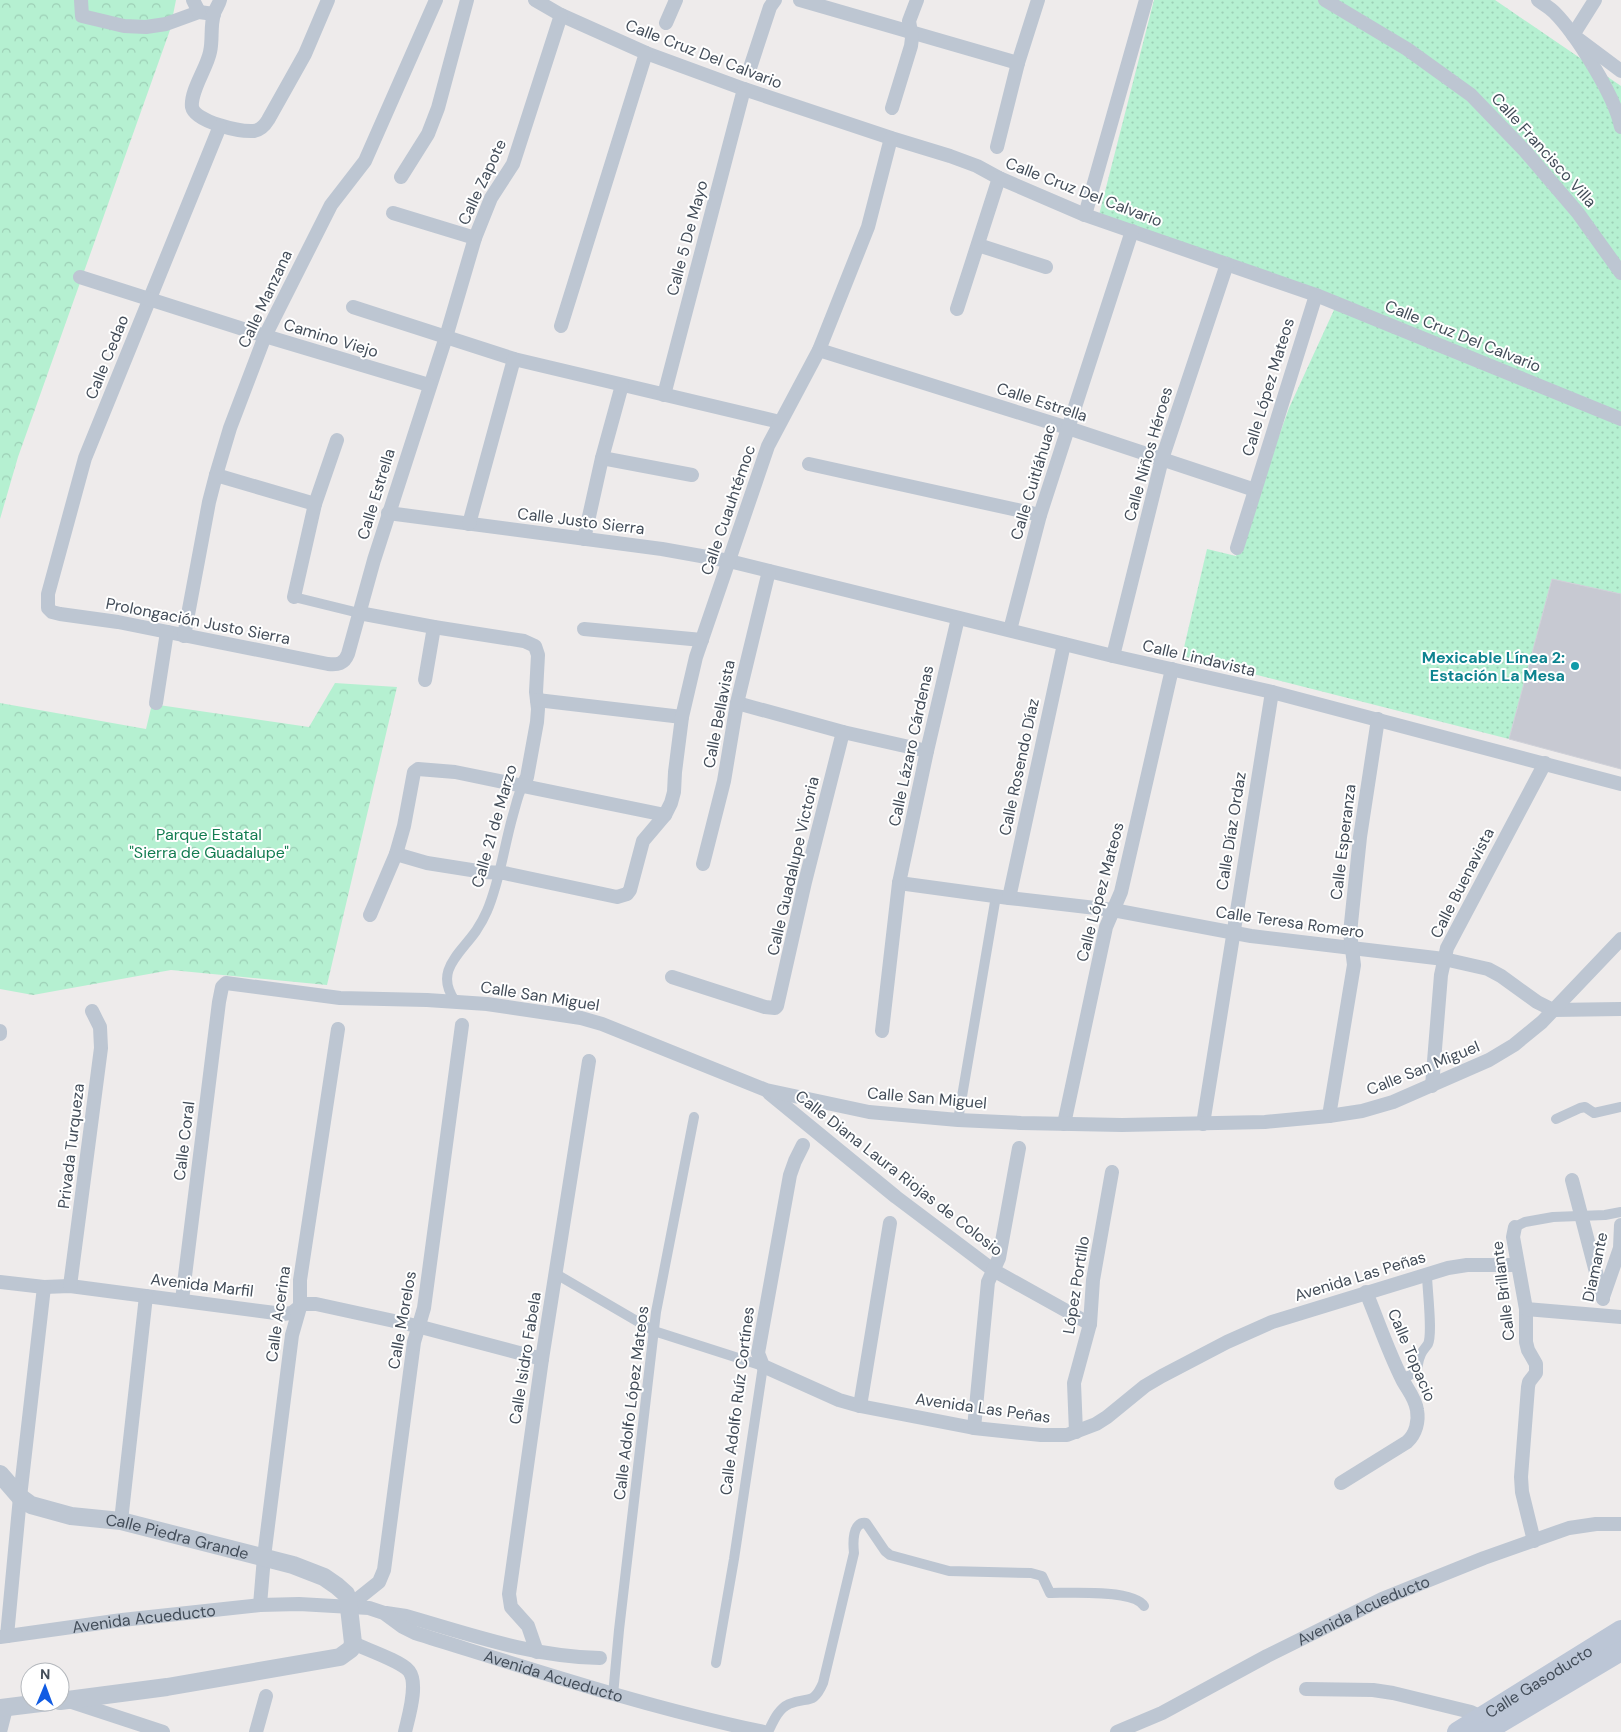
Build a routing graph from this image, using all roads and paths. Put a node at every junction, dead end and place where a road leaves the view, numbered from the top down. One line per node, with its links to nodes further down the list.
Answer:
1 (81, 0): 16 (street)
2 (220, 0): 17 (street)
3 (328, 0): 28 (street)
4 (436, 0): 48 (street, Calle Manzana)
5 (467, 0): 32 (street)
6 (535, 0): 18 (street, Calle Cruz Del Calvario)
7 (676, 0): 19 (street)
8 (775, 0): 24 (street)
9 (800, 0): 20 (street)
10 (916, 0): 20 (street)
11 (1038, 0): 23 (street)
12 (1146, 0): 35 (street)
13 (1325, 0): 41 (street, Calle Francisco Villa)
14 (1538, 0): 21 (street)
15 (1595, 0): 21 (street)
16 (196, 6): 17 (street)
17 (214, 14): 28 (street)
18 (561, 15): 22 (street, Calle Cruz Del Calvario); 37 (street, Calle Zapote)
19 (666, 23)
20 (911, 33): 23 (street); 27 (street)
21 (1573, 35): 25 (street); 29 (street)
22 (646, 53): 26 (street, Calle Cruz Del Calvario); 47 (street)
23 (1018, 63): 31 (street)
24 (750, 68)
25 (1621, 71)
26 (744, 89): 30 (street, Calle Cruz Del Calvario); 54 (street, Calle 5 De Mayo)
27 (892, 108)
28 (220, 126): 44 (street, Calle Cedao)
29 (1621, 127)
30 (891, 138): 33 (street, Calle Cruz Del Calvario); 50 (street, Calle Cuauhtémoc)
31 (997, 147)
32 (402, 177)
33 (998, 178): 35 (street, Calle Cruz Del Calvario); 38 (street)
34 (393, 213): 37 (street)
35 (1085, 215): 36 (street, Calle Cruz Del Calvario)
36 (1132, 231): 39 (street, Calle Cruz Del Calvario); 57 (street, Calle Cuitláhuac)
37 (475, 238): 49 (street, Calle Zapote)
38 (978, 245): 40 (street); 46 (street)
39 (1227, 264): 43 (street, Calle Cruz Del Calvario); 60 (street, Calle Niños Héroes)
40 (1046, 267)
41 (1621, 274)
42 (80, 277): 44 (street, Camino Viejo)
43 (1316, 295): 55 (street, Calle Cruz Del Calvario); 64 (street, Calle López Mateos)
44 (150, 299): 48 (street, Camino Viejo); 74 (street, Calle Cedao)
45 (353, 307): 49 (street)
46 (957, 309)
47 (560, 326)
48 (265, 336): 53 (street, Camino Viejo); 62 (street, Calle Manzana)
49 (446, 336): 51 (street); 53 (street, Calle Estrella)
50 (819, 350): 56 (street, Calle Cuauhtémoc); 57 (street, Calle Estrella)
51 (514, 359): 52 (street); 68 (street)
52 (622, 385): 54 (street); 59 (street)
53 (429, 386): 66 (street, Calle Estrella)
54 (664, 395): 56 (street)
55 (1621, 419)
56 (780, 422): 71 (street, Calle Cuauhtémoc)
57 (1068, 428): 60 (street, Calle Estrella); 67 (street, Calle Cuitláhuac)
58 (337, 440): 65 (street)
59 (602, 458): 63 (street); 69 (street)
60 (1162, 459): 64 (street, Calle Estrella); 84 (street, Calle Niños Héroes)
61 (809, 464): 67 (street)
62 (216, 475): 65 (street); 81 (street, Calle Manzana)
63 (692, 475)
64 (1255, 490): 70 (street, Calle López Mateos)
65 (316, 504): 73 (street)
66 (388, 513): 68 (street, Calle Justo Sierra); 75 (street, Calle Estrella)
67 (1040, 515): 79 (street, Calle Cuitláhuac)
68 (468, 524): 69 (street, Calle Justo Sierra)
69 (584, 539): 71 (street, Calle Justo Sierra)
70 (1237, 548)
71 (729, 562): 72 (street, Calle Justo Sierra); 82 (street, Calle Cuauhtémoc)
72 (768, 571): 76 (street, Calle Lindavista); 91 (street, Calle Bellavista)
73 (294, 597): 75 (street)
74 (48, 608): 80 (street, Prolongación Justo Sierra)
75 (359, 613): 77 (street); 85 (street, Calle Estrella)
76 (958, 618): 79 (street, Calle Lindavista); 95 (street, Calle Lázaro Cárdenas)
77 (434, 627): 87 (street); 89 (street, Calle 21 de Marzo)
78 (584, 629): 82 (street)
79 (1010, 630): 83 (street, Calle Lindavista)
80 (167, 632): 81 (street, Prolongación Justo Sierra); 90 (street)
81 (184, 636): 85 (street, Prolongación Justo Sierra)
82 (702, 640): 92 (street, Calle Cuauhtémoc)
83 (1064, 644): 84 (street, Calle Lindavista); 104 (street, Calle Rosendo Díaz)
84 (1113, 656): 86 (street, Calle Lindavista)
85 (344, 662)
86 (1172, 669): 88 (street, Calle Lindavista); 105 (street, Calle López Mateos)
87 (424, 680)
88 (1272, 692): 93 (street, Calle Lindavista); 107 (street, Calle Díaz Ordaz)
89 (537, 700): 92 (street); 98 (street, Calle 21 de Marzo)
90 (156, 703)
91 (737, 703): 94 (street); 101 (street, Calle Bellavista)
92 (682, 717): 99 (street, Calle Cuauhtémoc)
93 (1378, 719): 96 (street, Calle Lindavista); 109 (street, Calle Esperanza)
94 (843, 732): 95 (street); 111 (street, Calle Guadalupe Victoria)
95 (927, 751): 103 (street, Calle Lázaro Cárdenas)
96 (1545, 763): 97 (street, Calle Lindavista); 110 (street, Calle Buenavista)
97 (1621, 784)
98 (524, 786): 99 (street); 100 (street); 102 (street, Calle 21 de Marzo)
99 (665, 815): 102 (street, Calle Cuauhtémoc)
100 (396, 854): 102 (street); 106 (street)
101 (703, 864)
102 (498, 872): 113 (street, Calle 21 de Marzo)
103 (899, 883): 104 (street); 119 (street, Calle Lázaro Cárdenas)
104 (1002, 897): 105 (street, Calle Teresa Romero); 127 (street, Calle Rosendo Díaz)
105 (1113, 910): 107 (street, Calle Teresa Romero); 128 (street, Calle López Mateos)
106 (370, 915)
107 (1232, 934): 109 (street, Calle Teresa Romero); 129 (street, Calle Díaz Ordaz)
108 (1621, 939): 115 (street, Calle San Miguel)
109 (1353, 949): 110 (street, Calle Teresa Romero); 125 (street, Calle Esperanza)
110 (1444, 959): 115 (street, Calle Teresa Romero); 121 (street, Calle Buenavista)
111 (672, 976)
112 (222, 987): 113 (street, Calle San Miguel); 149 (street, Calle Coral)
113 (455, 1001): 122 (street, Calle San Miguel)
114 (1621, 1008): 115 (street)
115 (1554, 1010): 121 (street, Calle San Miguel)
116 (92, 1011): 144 (street, Privada Turqueza)
117 (462, 1025): 155 (street, Calle Morelos)
118 (338, 1029): 150 (street, Calle Acerina)
119 (882, 1031)
120 (589, 1061): 141 (street, Calle Isidro Fabela)
121 (1432, 1086): 125 (street, Calle San Miguel)
122 (766, 1090): 127 (street, Calle San Miguel); 140 (street, Calle Diana Laura Riojas de Colosio)
123 (1621, 1107): 126 (street)
124 (694, 1116): 156 (street, Calle Adolfo López Mateos)
125 (1329, 1116): 129 (street, Calle San Miguel)
126 (1556, 1119)
127 (958, 1120): 128 (street, Calle San Miguel)
128 (1064, 1124): 129 (street, Calle San Miguel)
129 (1203, 1124)
130 (804, 1145): 158 (street, Calle Adolfo Ruíz Cortínes)
131 (1019, 1148): 140 (street)
132 (1112, 1172): 154 (street, López Portillo)
133 (1572, 1180): 135 (street)
134 (1621, 1212): 135 (street, Calle Brillante)
135 (1581, 1215): 138 (street, Calle Brillante); 148 (street)
136 (890, 1223): 160 (street)
137 (1621, 1225): 148 (street, Diamante)
138 (1515, 1227): 139 (street, Calle Brillante)
139 (1517, 1265): 142 (street, Avenida Las Peñas); 151 (street, Calle Brillante)
140 (993, 1270): 154 (street, Calle Diana Laura Riojas de Colosio); 161 (street)
141 (556, 1274): 156 (street, Avenida Las Peñas); 157 (street, Calle Isidro Fabela)
142 (1427, 1274): 146 (street, Avenida Las Peñas); 159 (street)
143 (0, 1282): 145 (street, Avenida Marfil)
144 (70, 1286): 145 (street, Avenida Marfil); 147 (street, Avenida Marfil)
145 (44, 1287): 165 (street)
146 (1366, 1292): 159 (street, Calle Topacio); 162 (street, Avenida Las Peñas)
147 (146, 1296): 149 (street, Avenida Marfil); 166 (street)
148 (1603, 1299): 152 (street, Diamante)
149 (182, 1300): 150 (street, Avenida Marfil)
150 (300, 1307): 155 (street, Avenida Marfil); 169 (street, Calle Acerina)
151 (1526, 1309): 152 (street); 168 (street, Calle Brillante)
152 (1604, 1316): 153 (street)
153 (1621, 1317)
154 (1090, 1324): 162 (street, López Portillo)
155 (417, 1326): 157 (street, Avenida Marfil); 171 (street, Calle Morelos)
156 (654, 1331): 158 (street, Avenida Las Peñas); 182 (street, Calle Adolfo López Mateos)
157 (542, 1358): 178 (street, Calle Isidro Fabela)
158 (763, 1366): 160 (street, Avenida Las Peñas); 180 (street, Calle Adolfo Ruíz Cortínes)
159 (1402, 1379): 164 (street, Calle Topacio)
160 (860, 1406): 161 (street, Avenida Las Peñas)
161 (974, 1428): 162 (street, Avenida Las Peñas)
162 (1076, 1432)
163 (0, 1474): 165 (street, Calle Piedra Grande)
164 (1341, 1483)
165 (20, 1497): 166 (street, Calle Piedra Grande); 175 (street)
166 (121, 1521): 169 (street, Calle Piedra Grande)
167 (1621, 1524): 168 (street, Avenida Acueducto)
168 (1534, 1541): 195 (street, Avenida Acueducto)
169 (264, 1557): 170 (street, Calle Acerina); 171 (street, Calle Piedra Grande)
170 (260, 1605): 171 (street, Avenida Acueducto); 175 (street, Avenida Acueducto)
171 (349, 1606): 173 (street, Avenida Acueducto); 176 (street)
172 (1144, 1606): 194 (street)
173 (384, 1613): 178 (street); 182 (street, Avenida Acueducto)
174 (1621, 1630): 188 (main road, Calle Gasoducto)
175 (3, 1636)
176 (353, 1643): 184 (street); 192 (street)
177 (1621, 1651): 188 (main road, Calle Gasoducto)
178 (537, 1652): 179 (street)
179 (600, 1658)
180 (716, 1663)
181 (1306, 1689): 188 (street)
182 (614, 1695): 193 (street, Avenida Acueducto)
183 (266, 1696): 191 (street)
184 (70, 1699)
185 (70, 1702): 190 (street)
186 (20, 1706): 187 (street)
187 (3, 1708): 189 (street)
188 (1490, 1727): 196 (main road, Calle Gasoducto)
189 (0, 1732)
190 (163, 1732)
191 (256, 1732)
192 (404, 1732)
193 (764, 1732)
194 (768, 1732)
195 (1117, 1732)
196 (1457, 1732)

